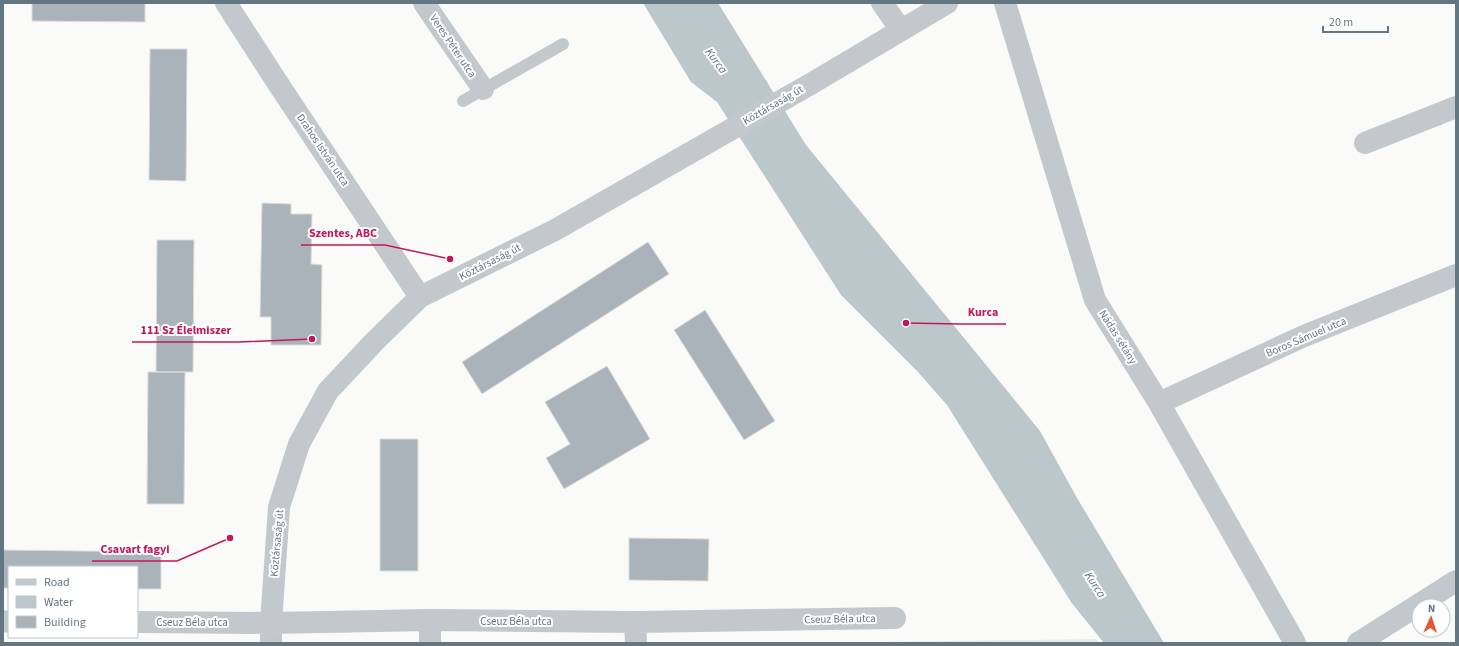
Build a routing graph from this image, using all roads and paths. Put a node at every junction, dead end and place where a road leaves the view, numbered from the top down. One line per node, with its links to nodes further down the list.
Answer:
1 (226, 3): 13 (street, Drahos István utca)
2 (424, 3): 8 (street, Veres Péter utca)
3 (882, 3): 6 (street)
4 (948, 3): 6 (street, Köztársaság út)
5 (1005, 3): 14 (street, Nádas sétány)
6 (901, 30): 13 (street, Köztársaság út)
7 (563, 44): 8 (lane)
8 (482, 89): 9 (lane)
9 (463, 101)
10 (1456, 107): 11 (street)
11 (1365, 143)
12 (1456, 275): 14 (street, Boros Sámuel utca)
13 (420, 297): 20 (street, Köztársaság út)
14 (1159, 403): 23 (street, Nádas sétány)
15 (1456, 581): 24 (street)
16 (895, 618): 19 (street, Cseuz Béla utca)
17 (430, 620): 19 (street, Cseuz Béla utca); 20 (street, Cseuz Béla utca); 21 (street)
18 (138, 622): 20 (street, Cseuz Béla utca)
19 (635, 622): 22 (street)
20 (271, 633)
21 (430, 643)
22 (636, 643)
23 (1295, 643)
24 (1358, 643)

